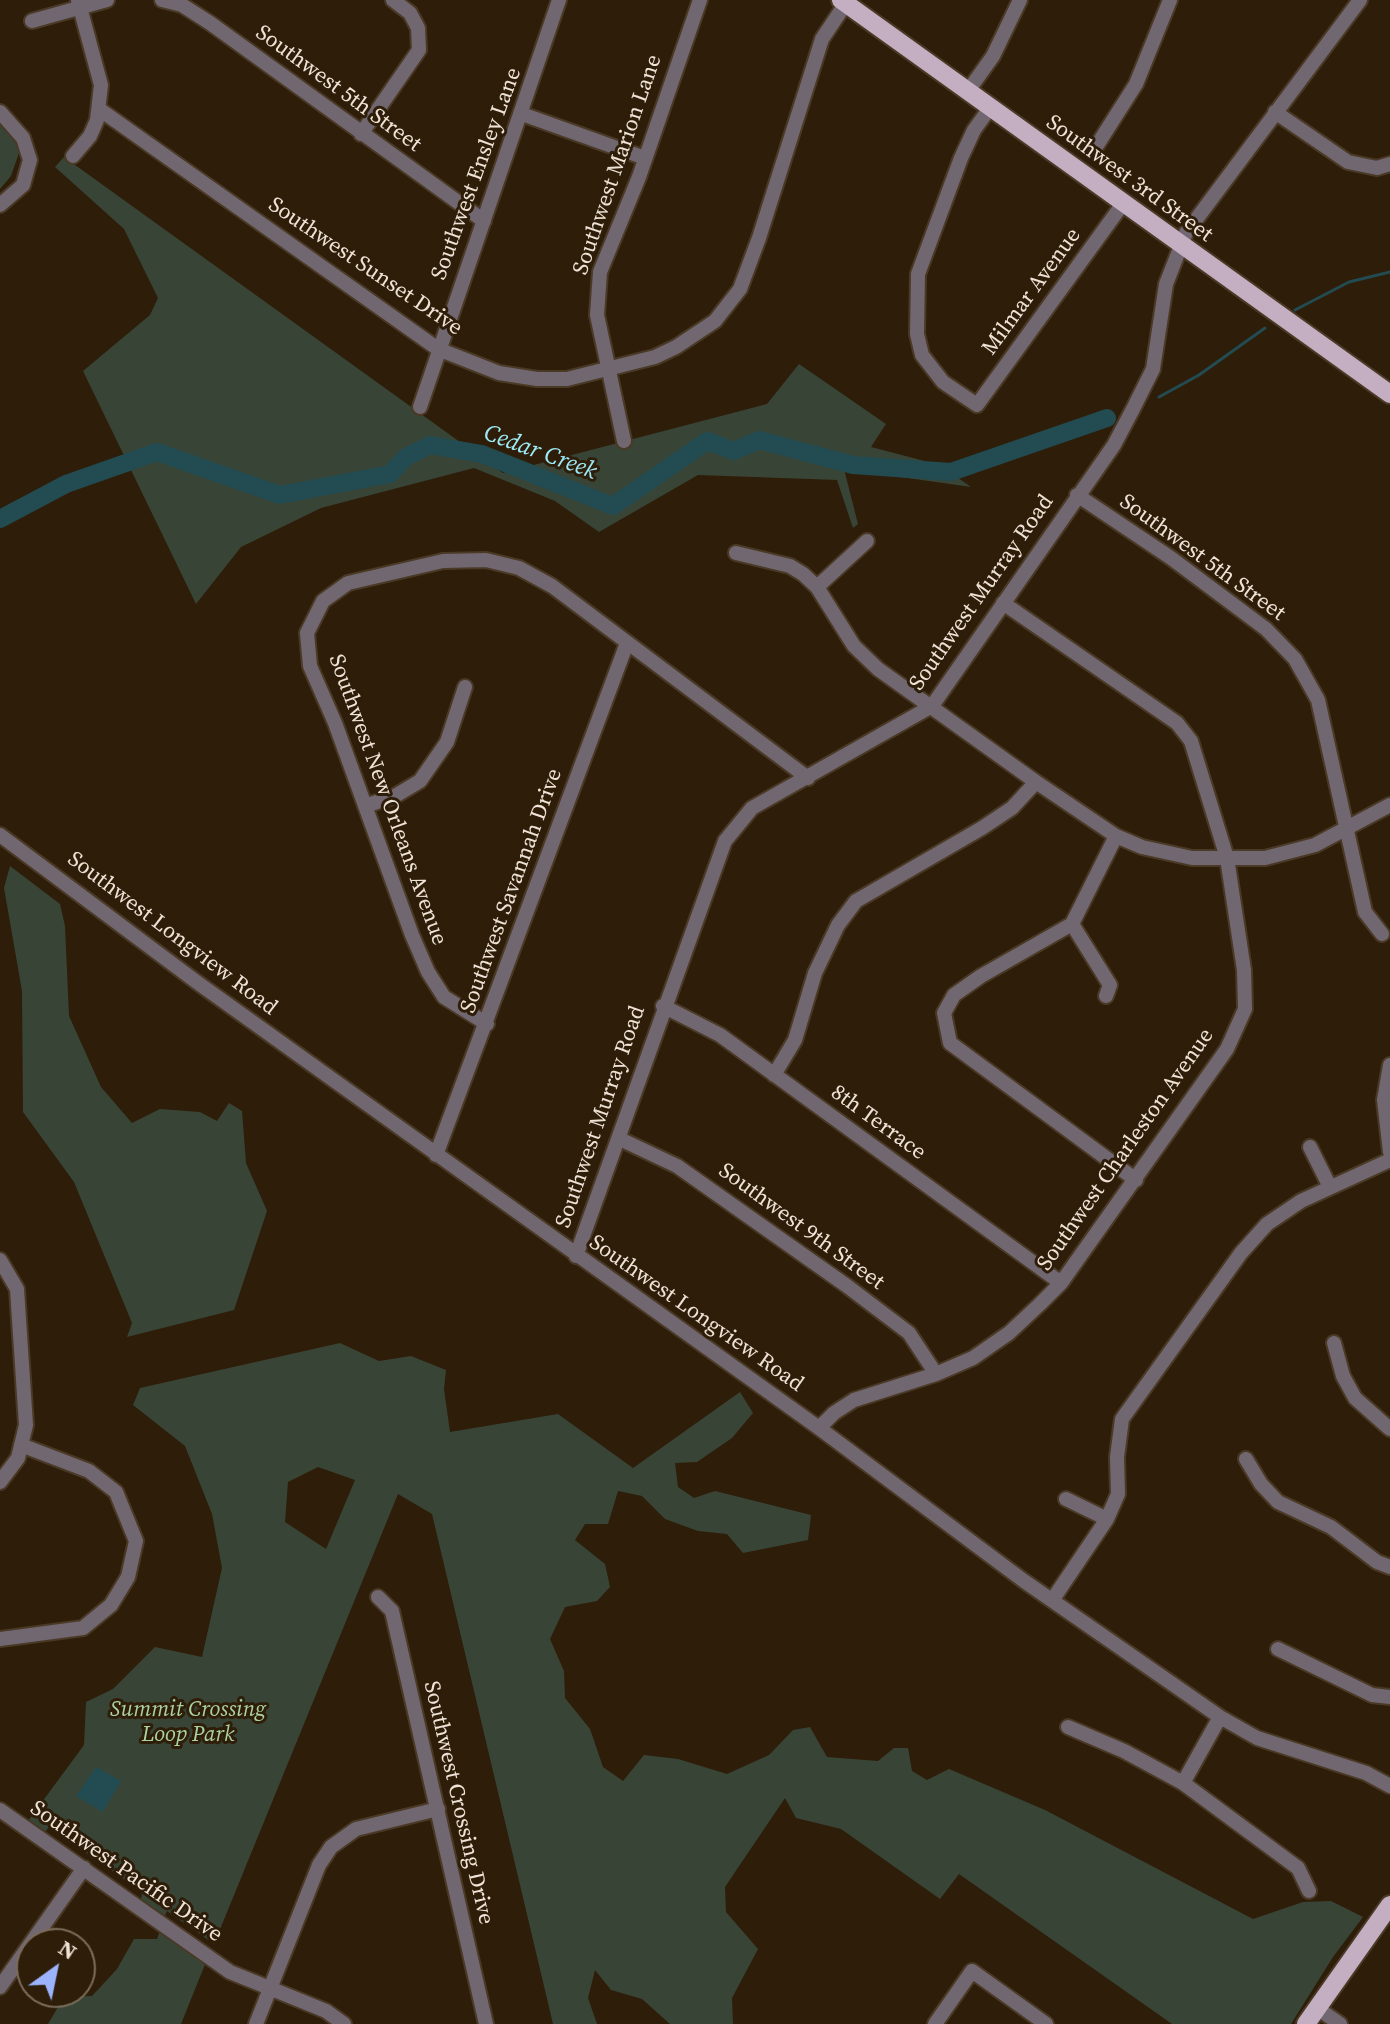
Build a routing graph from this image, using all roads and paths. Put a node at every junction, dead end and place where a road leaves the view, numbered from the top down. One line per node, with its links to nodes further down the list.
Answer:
1 (107, 0): 10 (street)
2 (162, 0): 18 (street, Southwest 5th Street)
3 (393, 0): 18 (street)
4 (559, 0): 17 (street, Southwest Ensley Lane)
5 (700, 0): 21 (street, Southwest Marion Lane)
6 (1020, 0): 12 (street)
7 (1170, 0): 19 (street)
8 (845, 1): 12 (main road, Southwest 3rd Street); 28 (street, Southwest Sunset Drive)
9 (1354, 2): 16 (street, Southwest Murray Road)
10 (79, 4): 11 (street); 14 (street)
11 (32, 21)
12 (968, 91): 13 (main road, Southwest 3rd Street)
13 (990, 108): 24 (main road, Southwest 3rd Street); 24 (street, Milmar Avenue)
14 (99, 109): 20 (street); 27 (street, Southwest Sunset Drive)
15 (0, 112): 23 (street)
16 (1275, 112): 22 (street); 26 (street, Southwest Murray Road)
17 (522, 114): 21 (street); 25 (street, Southwest Ensley Lane)
18 (361, 134): 25 (street, Southwest 5th Street)
19 (1094, 150)
20 (73, 156)
21 (645, 158): 28 (street, Southwest Marion Lane)
22 (1390, 164)
23 (0, 205)
24 (1122, 205): 26 (main road, Southwest 3rd Street)
25 (484, 221): 27 (street, Southwest Ensley Lane)
26 (1179, 246): 29 (main road, Southwest 3rd Street); 32 (street, Southwest Murray Road)
27 (438, 349): 28 (street, Southwest Sunset Drive); 30 (street, Southwest Ensley Lane)
28 (609, 369): 31 (street, Southwest Marion Lane)
29 (1390, 394)
30 (420, 407)
31 (624, 441)
32 (1077, 495): 36 (street, Southwest Murray Road); 44 (street, Southwest 5th Street)
33 (867, 541): 35 (street)
34 (736, 553): 35 (street)
35 (817, 587): 39 (street)
36 (1003, 603): 39 (street, Southwest Murray Road); 47 (street, Southwest Charleston Avenue)
37 (627, 643): 40 (street, Southwest New Orleans Avenue); 43 (street, Southwest New Orleans Avenue); 52 (street, Southwest Savannah Drive)
38 (465, 687): 43 (street)
39 (932, 706): 40 (street, Southwest Murray Road); 41 (street)
40 (808, 778): 51 (street, Southwest Murray Road)
41 (1036, 782): 46 (street); 54 (street)
42 (1390, 805): 44 (street)
43 (365, 806): 52 (street, Southwest New Orleans Avenue)
44 (1346, 831): 47 (street); 49 (street, Southwest 5th Street)
45 (0, 835): 58 (street, Southwest Longview Road)
46 (1116, 836): 47 (street); 48 (street)
47 (1227, 858): 60 (street, Southwest Charleston Avenue)
48 (1072, 924): 50 (street); 60 (street)
49 (1382, 934)
50 (1106, 996)
51 (663, 1006): 54 (street, 8th Terrace); 55 (street, Southwest Murray Road)
52 (487, 1024): 58 (street, Southwest Savannah Drive)
53 (1390, 1065): 57 (street)
54 (774, 1075): 65 (street, 8th Terrace)
55 (620, 1139): 62 (street, Southwest Murray Road); 67 (street, Southwest 9th Street)
56 (1310, 1147): 61 (street)
57 (1390, 1152)
58 (436, 1155): 62 (street, Southwest Longview Road)
59 (1390, 1160): 61 (street)
60 (1136, 1180): 65 (street, Southwest Charleston Avenue)
61 (1329, 1185): 74 (street)
62 (576, 1256): 68 (street, Southwest Longview Road)
63 (0, 1260): 64 (street)
64 (6, 1282): 70 (street)
65 (1061, 1283): 67 (street, Southwest Charleston Avenue)
66 (1334, 1343): 69 (street)
67 (936, 1374): 68 (street, Southwest Charleston Avenue)
68 (819, 1428): 77 (street, Southwest Longview Road)
69 (1390, 1429)
70 (21, 1445): 72 (street); 78 (street)
71 (1246, 1459): 75 (street)
72 (0, 1482)
73 (1066, 1499): 74 (street)
74 (1107, 1519): 77 (street)
75 (1390, 1567)
76 (378, 1597): 85 (street, Southwest Crossing Drive)
77 (1053, 1599): 81 (street, Southwest Longview Road)
78 (0, 1639)
79 (1278, 1649): 80 (street)
80 (1390, 1697)
81 (1220, 1717): 83 (street); 84 (street, Southwest Longview Road)
82 (1068, 1727): 83 (street)
83 (1183, 1783): 88 (street)
84 (1390, 1786)
85 (438, 1809): 91 (street); 95 (street, Southwest Crossing Drive)
86 (0, 1810): 87 (street, Southwest Pacific Drive)
87 (84, 1868): 90 (street); 91 (street, Southwest Pacific Drive)
88 (1309, 1891)
89 (1390, 1905): 92 (main road)
90 (0, 1987)
91 (269, 1990): 93 (street); 94 (street)
92 (1317, 2008): 98 (main road); 99 (street)
93 (256, 2024)
94 (344, 2024)
95 (486, 2024)
96 (935, 2024): 97 (street)
97 (1046, 2024)
98 (1306, 2024)
99 (1340, 2024)

